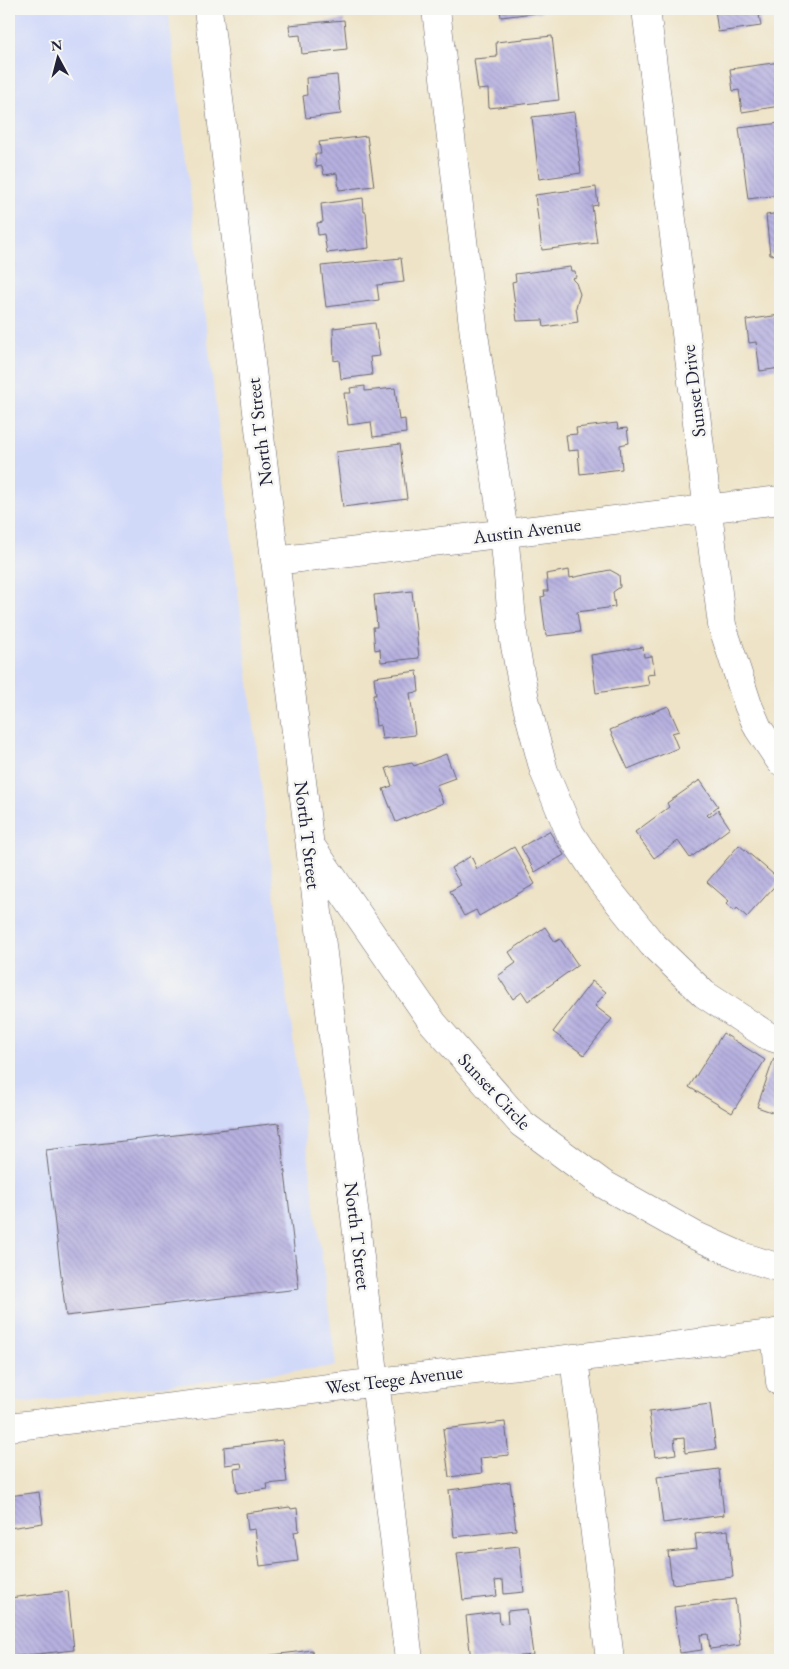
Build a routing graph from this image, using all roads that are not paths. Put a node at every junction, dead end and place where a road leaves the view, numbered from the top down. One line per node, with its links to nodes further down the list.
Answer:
1 (208, 9): 7 (street, North T Street)
2 (436, 9): 6 (street)
3 (646, 9): 5 (street, Sunset Drive)
4 (780, 500): 5 (street, Austin Avenue)
5 (707, 508): 6 (street, Austin Avenue); 8 (street, Sunset Drive)
6 (504, 533): 7 (street, Austin Avenue); 10 (street)
7 (274, 561): 9 (street, North T Street)
8 (780, 761)
9 (309, 844): 11 (street, Sunset Circle); 14 (street, North T Street)
10 (780, 1040)
11 (780, 1268)
12 (777, 1333): 13 (street, West Teege Avenue); 15 (street)
13 (574, 1358): 14 (street, West Teege Avenue); 18 (street)
14 (376, 1380): 16 (street, West Teege Avenue); 17 (street, North T Street)
15 (780, 1382)
16 (9, 1427)
17 (409, 1660)
18 (610, 1660)

